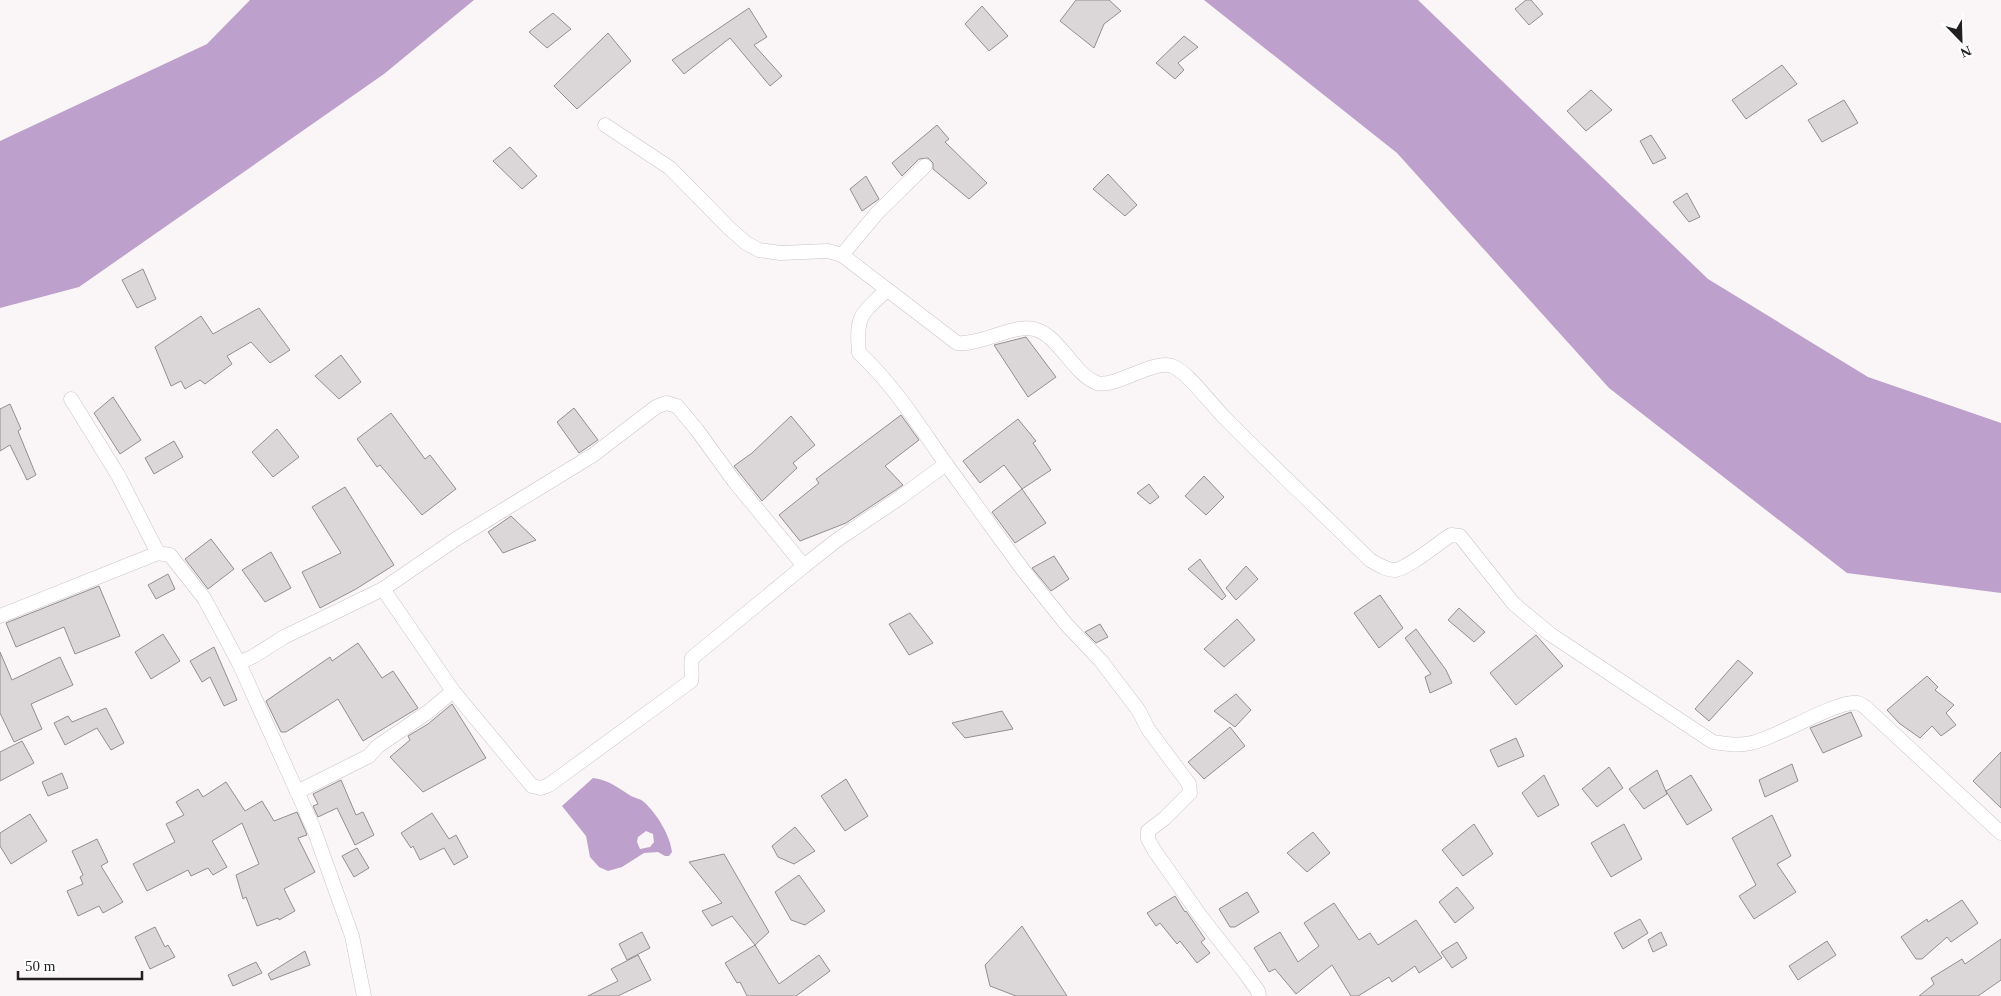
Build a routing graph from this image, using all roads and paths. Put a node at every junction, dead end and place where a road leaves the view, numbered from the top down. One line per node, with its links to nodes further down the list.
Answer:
1 (606, 125): 3 (street)
2 (925, 166): 3 (street)
3 (842, 255): 4 (street)
4 (887, 290): 6 (street); 14 (street)
5 (71, 399): 7 (street)
6 (946, 464): 8 (street); 16 (street)
7 (158, 553): 10 (street); 11 (street)
8 (804, 566): 9 (street); 12 (street)
9 (383, 589): 11 (street); 12 (street)
10 (0, 616)
11 (239, 663): 13 (street)
12 (453, 691): 13 (street)
13 (298, 792): 15 (street)
14 (2001, 832)
15 (364, 996)
16 (1259, 996)

